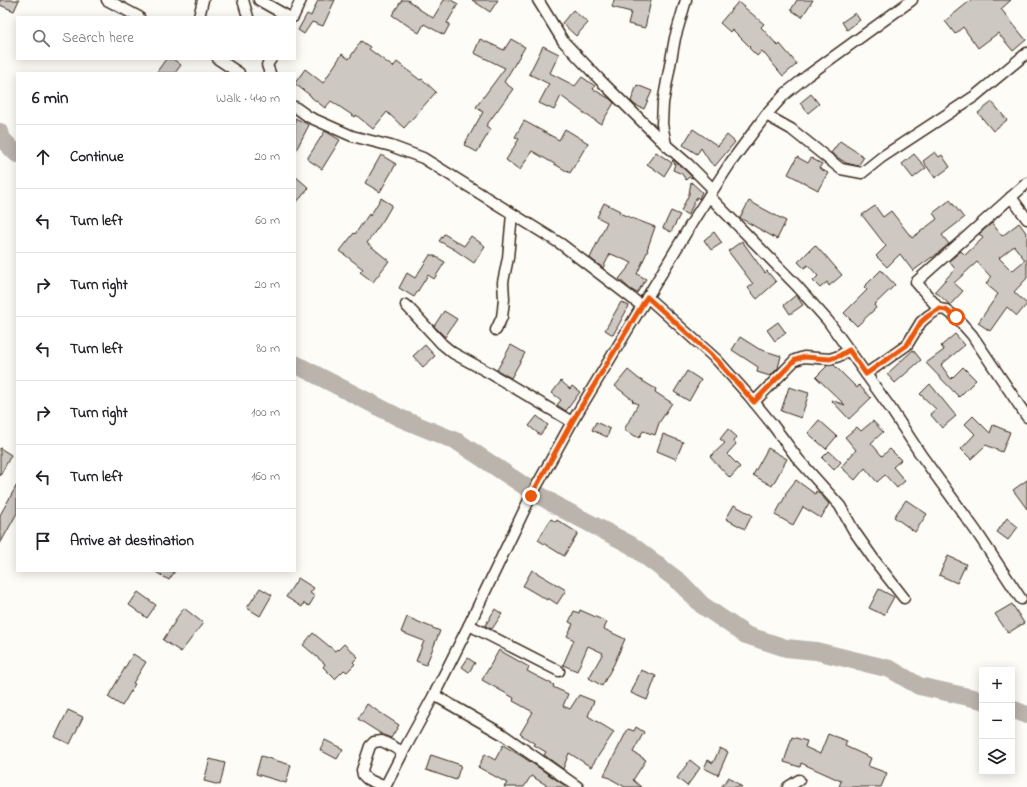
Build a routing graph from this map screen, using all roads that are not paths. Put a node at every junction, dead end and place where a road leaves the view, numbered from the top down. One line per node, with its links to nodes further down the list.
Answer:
1 (106, 0): 9 (street)
2 (203, 0): 10 (street)
3 (243, 0): 11 (street)
4 (259, 0): 12 (street)
5 (301, 0): 13 (street)
6 (538, 0): 19 (street)
7 (686, 0): 19 (street)
8 (912, 0): 18 (street)
9 (137, 16)
10 (199, 16)
11 (248, 16)
12 (286, 16)
13 (293, 16)
14 (1027, 53): 18 (street)
15 (220, 60): 16 (street)
16 (238, 72)
17 (296, 108): 23 (street)
18 (766, 115): 21 (street)
19 (666, 145): 21 (street)
20 (1027, 183): 22 (street)
21 (711, 193): 25 (street); 29 (street)
22 (1011, 197): 24 (street); 27 (street)
23 (512, 214): 25 (street); 28 (street)
24 (1027, 219)
25 (644, 302): 31 (street); 33 (street)
26 (406, 305): 33 (street)
27 (939, 309): 30 (street); 32 (street)
28 (496, 330)
29 (849, 350): 30 (street); 31 (street)
30 (866, 374): 35 (street)
31 (754, 402): 34 (street)
32 (1027, 418)
33 (572, 422): 36 (street)
34 (904, 598)
35 (1021, 599)
36 (469, 625): 37 (street); 38 (street)
37 (559, 671)
38 (434, 695): 39 (street); 42 (street)
39 (403, 752): 41 (street); 41 (street)
40 (799, 780): 43 (street)
41 (385, 787)
42 (578, 787)
43 (788, 787)

